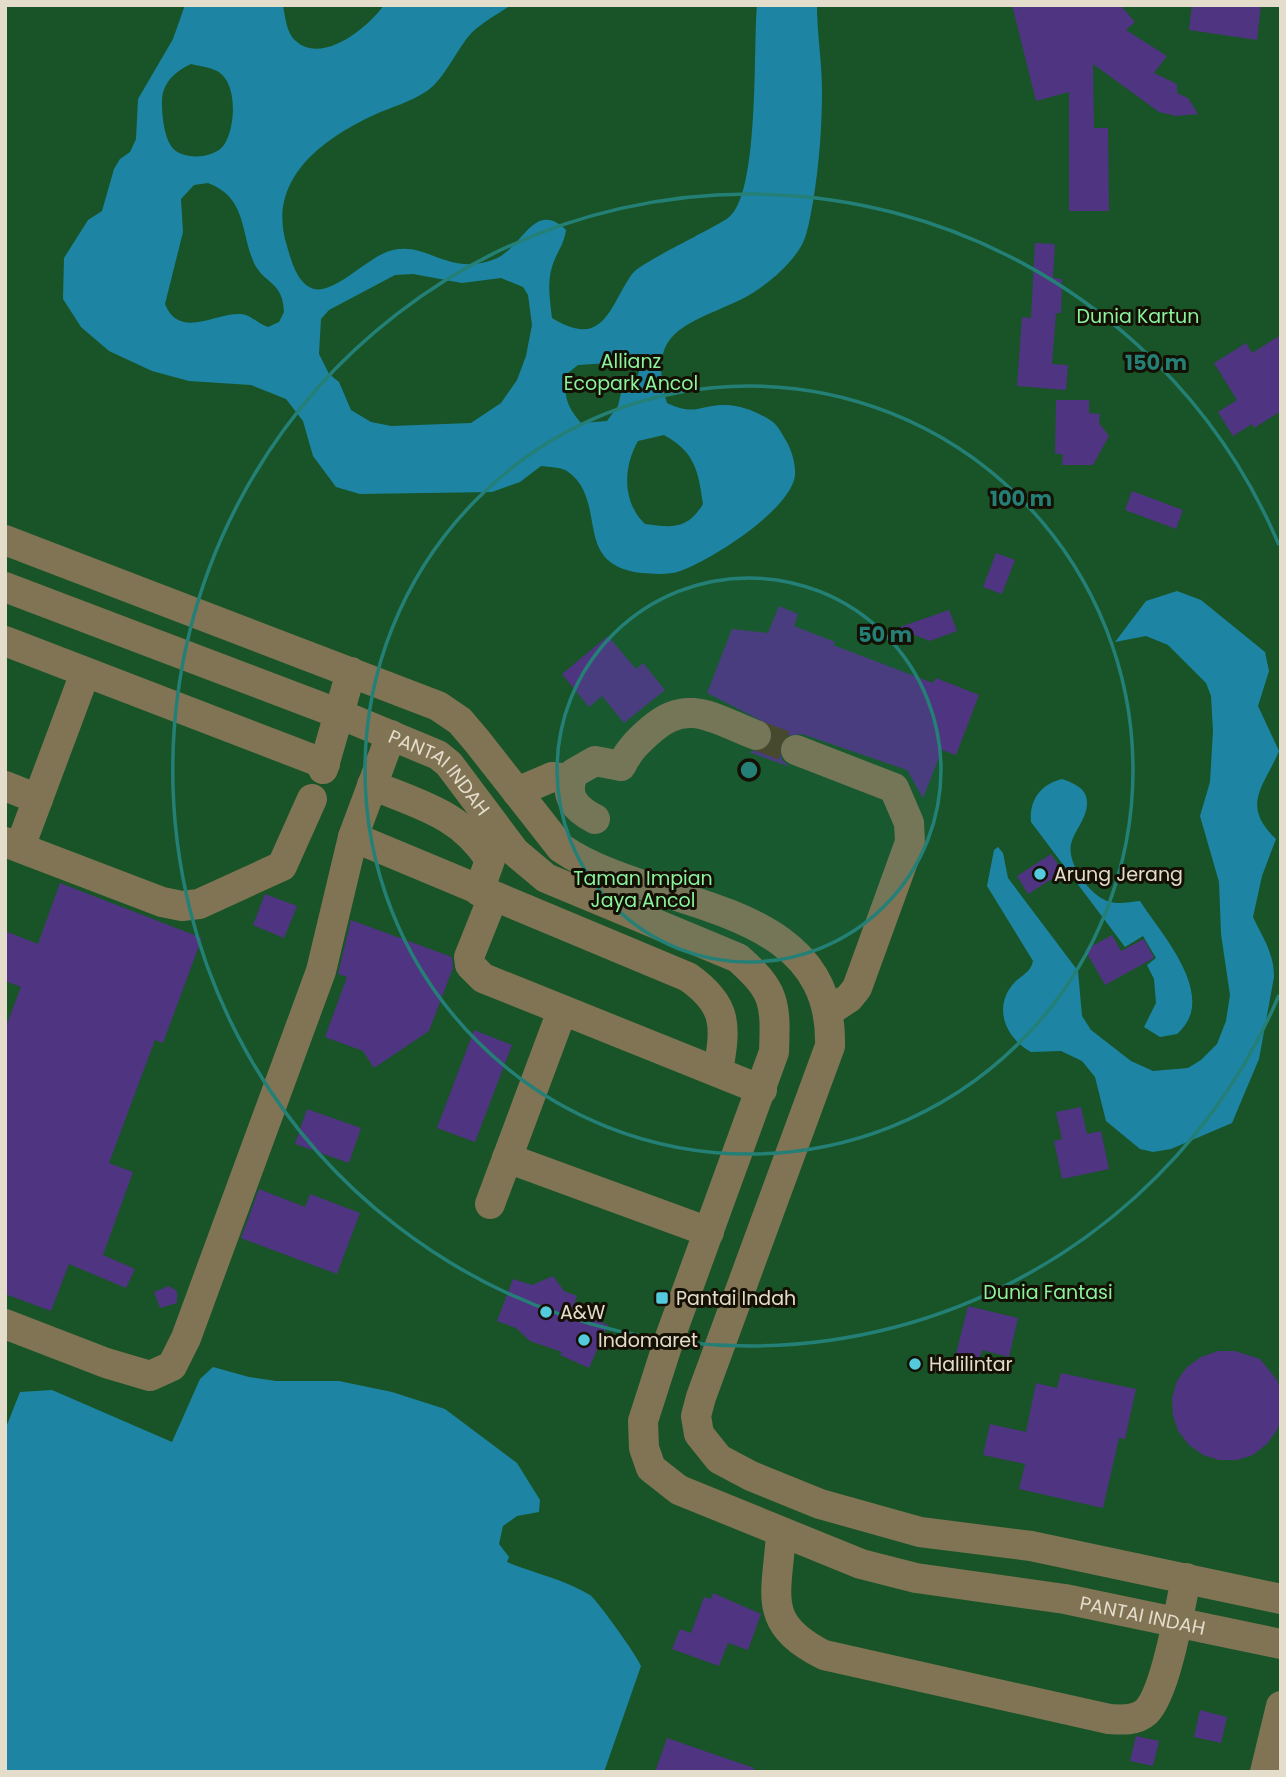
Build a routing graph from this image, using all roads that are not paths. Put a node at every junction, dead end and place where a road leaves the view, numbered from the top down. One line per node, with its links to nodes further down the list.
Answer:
1 (5, 540): 4 (street, PANTAI INDAH)
2 (5, 587): 6 (street, PANTAI INDAH)
3 (5, 641): 5 (street)
4 (351, 672): 6 (street); 13 (street, PANTAI INDAH)
5 (85, 673): 6 (street); 14 (street)
6 (337, 713): 7 (street, PANTAI INDAH)
7 (391, 735): 11 (street); 23 (street, PANTAI INDAH)
8 (755, 735): 10 (street)
9 (796, 750): 21 (street)
10 (570, 779): 13 (street); 16 (street)
11 (372, 785): 17 (street); 19 (street)
12 (5, 786): 14 (street)
13 (517, 792): 21 (street, PANTAI INDAH)
14 (38, 799): 18 (street)
15 (312, 799): 18 (street)
16 (594, 819)
17 (353, 837): 19 (street); 27 (street)
18 (12, 844)
19 (486, 894): 20 (street); 22 (street)
20 (562, 1011): 22 (street); 24 (street)
21 (829, 1011): 29 (street, PANTAI INDAH)
22 (719, 1071): 23 (street)
23 (762, 1090): 26 (street, PANTAI INDAH)
24 (507, 1158): 25 (street); 26 (street)
25 (490, 1204)
26 (709, 1232): 28 (street, PANTAI INDAH)
27 (5, 1324)
28 (781, 1534): 31 (street, PANTAI INDAH); 31 (street)
29 (1186, 1577): 30 (street, PANTAI INDAH); 31 (street)
30 (1281, 1599)
31 (1177, 1623): 32 (street, PANTAI INDAH)
32 (1281, 1644)
33 (1281, 1706): 34 (street)
34 (1265, 1772)

